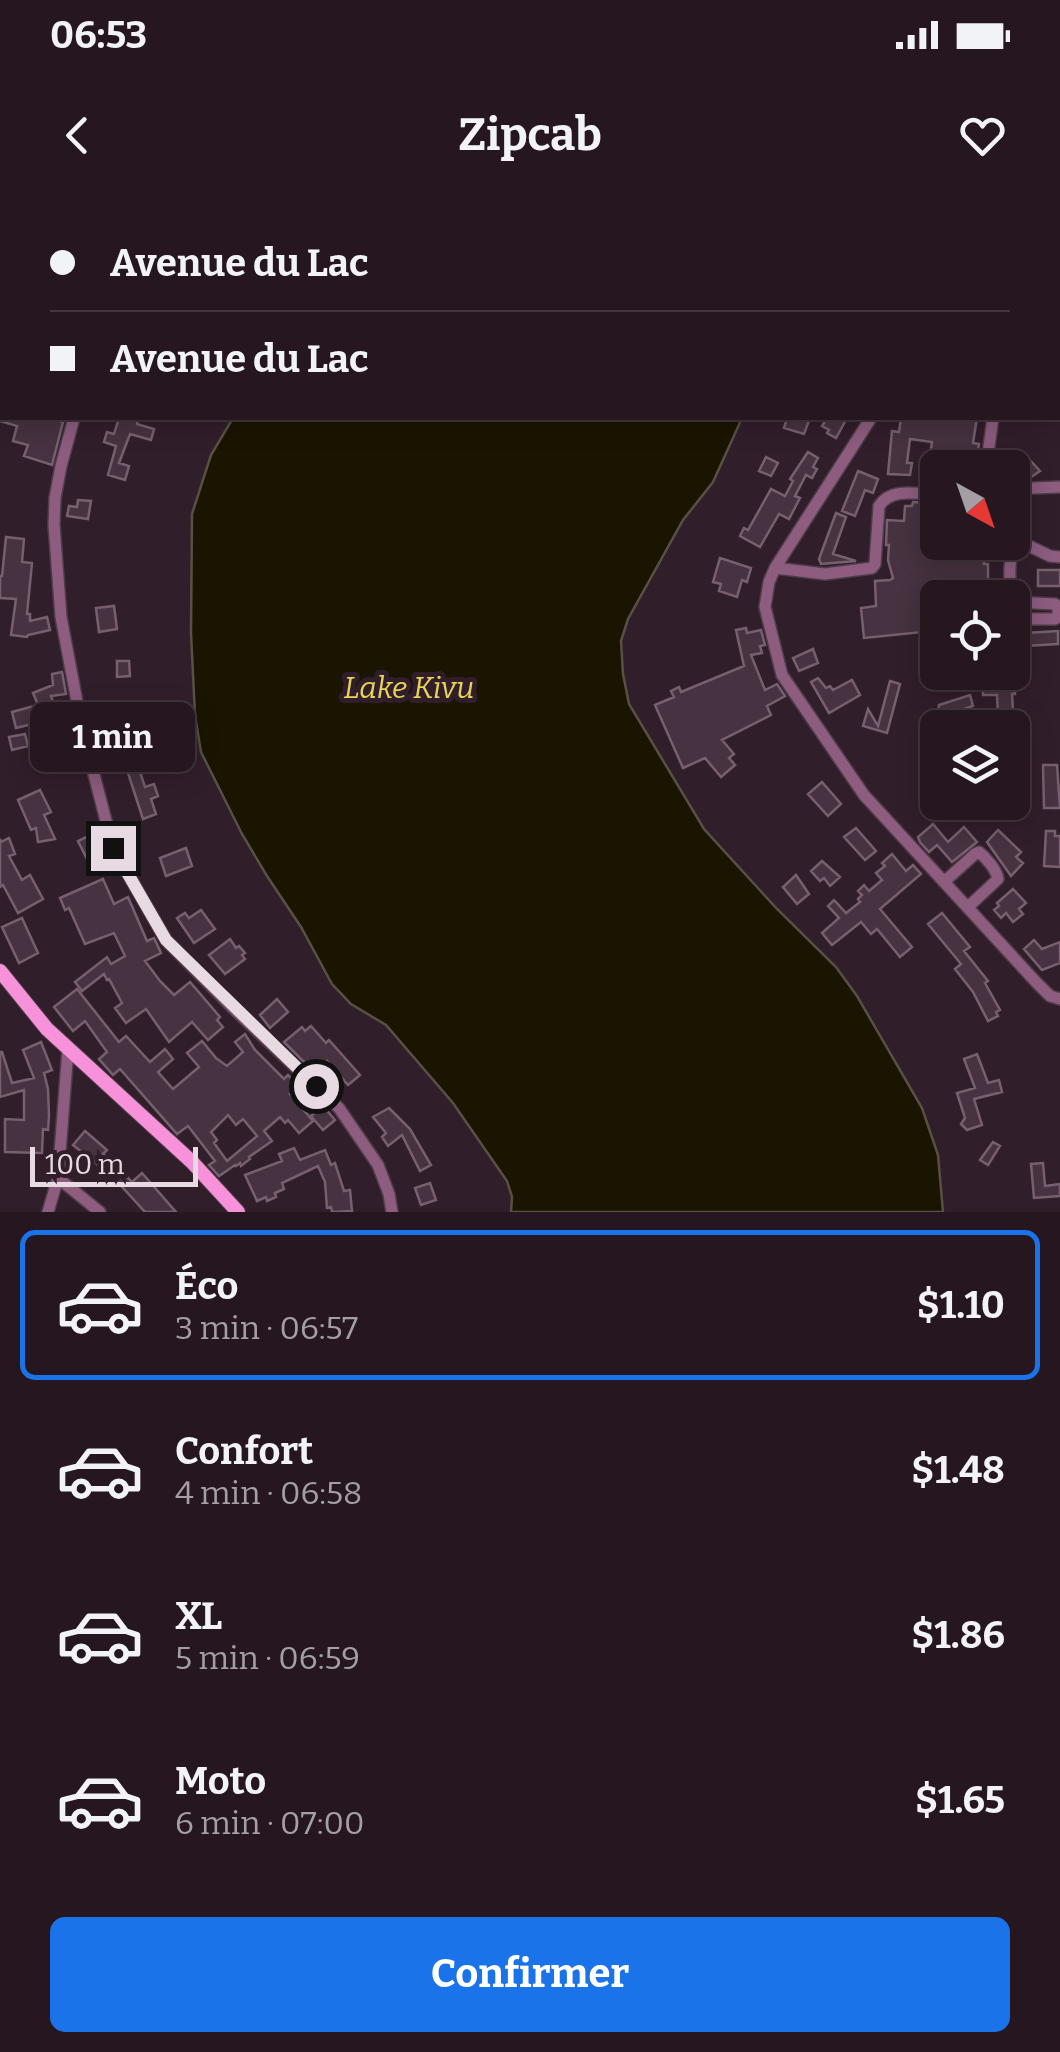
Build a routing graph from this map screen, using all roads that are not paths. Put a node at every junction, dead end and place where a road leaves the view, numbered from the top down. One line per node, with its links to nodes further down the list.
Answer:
1 (73, 420): 22 (street)
2 (870, 420): 10 (street)
3 (993, 420): 4 (street)
4 (989, 450)
5 (1030, 488): 6 (street)
6 (1060, 488)
7 (920, 494): 10 (street)
8 (1030, 546): 9 (street)
9 (1060, 557)
10 (776, 568): 13 (street)
11 (1030, 602): 12 (street)
12 (1030, 619)
13 (945, 881): 14 (street); 14 (street)
14 (968, 907): 16 (street)
15 (0, 972): 17 (main road)
16 (1060, 1000)
17 (68, 1050): 18 (street); 21 (main road)
18 (58, 1178): 19 (street); 20 (street)
19 (48, 1212)
20 (100, 1212)
21 (238, 1212)
22 (392, 1212)

